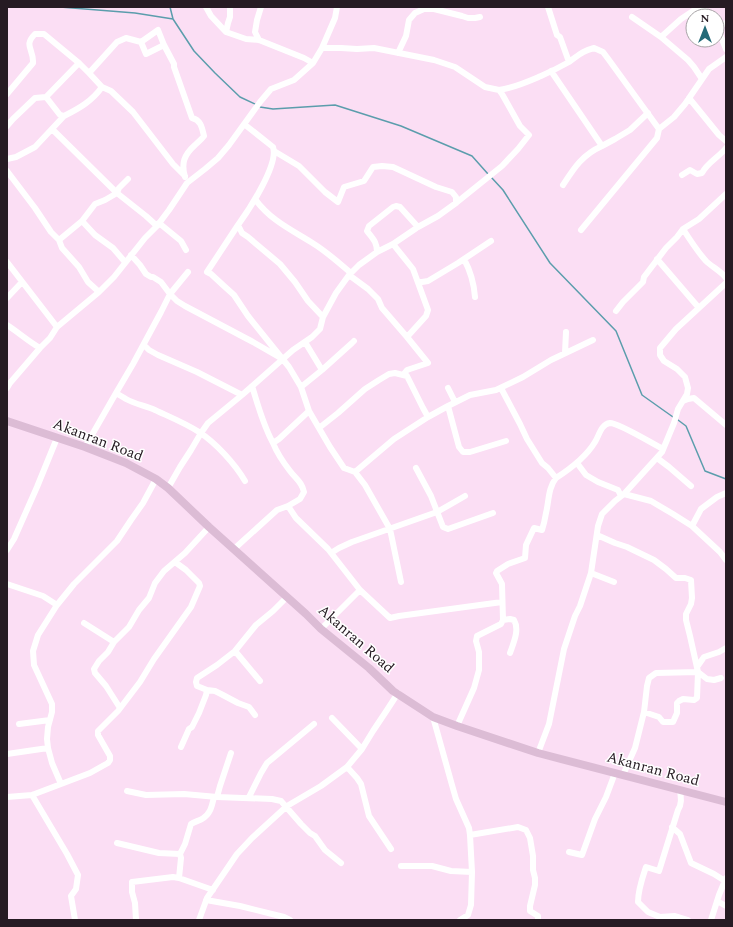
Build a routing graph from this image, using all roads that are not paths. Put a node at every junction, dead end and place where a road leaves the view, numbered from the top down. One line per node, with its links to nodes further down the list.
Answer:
1 (206, 7): 10 (street)
2 (230, 7): 10 (street)
3 (261, 7): 12 (street)
4 (337, 7): 15 (street)
5 (548, 7): 18 (street)
6 (699, 7): 11 (street)
7 (434, 8): 8 (street); 16 (street)
8 (480, 17)
9 (632, 17): 11 (street)
10 (226, 32): 12 (street)
11 (661, 38): 23 (street)
12 (259, 40): 20 (street)
13 (141, 42): 14 (street); 14 (street); 22 (street)
14 (164, 45): 43 (street)
15 (322, 48): 16 (street); 20 (street)
16 (398, 53): 25 (street)
17 (726, 57): 23 (street)
18 (569, 62): 21 (street); 29 (street)
19 (79, 63): 22 (street); 26 (street); 27 (street)
20 (313, 63): 31 (street)
21 (550, 71): 25 (street); 36 (street)
22 (89, 73): 24 (street)
23 (702, 80): 28 (street)
24 (102, 87): 30 (street); 43 (street)
25 (503, 91): 48 (street)
26 (7, 94)
27 (46, 97): 30 (street); 32 (street)
28 (689, 98): 34 (street); 35 (street)
29 (648, 113): 34 (street); 36 (street)
30 (64, 116): 33 (street)
31 (244, 124): 38 (street); 43 (street)
32 (7, 126)
33 (52, 129): 39 (street); 45 (street)
34 (659, 129): 54 (street)
35 (726, 141)
36 (602, 146): 44 (street)
37 (726, 148): 41 (street)
38 (274, 151): 47 (street); 48 (street)
39 (7, 159)
40 (7, 171): 55 (street)
41 (682, 175)
42 (128, 179): 45 (street)
43 (187, 179): 50 (street)
44 (563, 185)
45 (116, 193): 49 (street); 50 (street)
46 (726, 194): 53 (street)
47 (255, 199): 51 (street); 66 (street)
48 (456, 203): 52 (street)
49 (82, 221): 55 (street); 64 (street)
50 (158, 225): 58 (street); 60 (street)
51 (238, 225): 77 (street); 88 (street)
52 (418, 227): 57 (street); 59 (street)
53 (683, 229): 62 (street); 67 (street)
54 (581, 230)
55 (59, 240): 71 (street)
56 (491, 241): 61 (street)
57 (393, 244): 59 (street); 69 (street)
58 (186, 250)
59 (377, 252): 66 (street)
60 (130, 256): 64 (street); 72 (street)
61 (464, 259): 69 (street); 73 (street)
62 (657, 259): 75 (street); 76 (street)
63 (7, 262): 68 (street)
64 (125, 262): 71 (street)
65 (188, 272): 72 (street)
66 (350, 274): 77 (street); 81 (street)
67 (726, 278)
68 (22, 282): 74 (street); 79 (street)
69 (418, 282): 81 (street)
70 (726, 283): 75 (street)
71 (99, 292): 79 (street)
72 (170, 294): 85 (street); 88 (street)
73 (475, 297)
74 (7, 298)
75 (699, 308): 98 (street)
76 (616, 311)
77 (323, 317): 84 (street)
78 (7, 325): 86 (street)
79 (57, 327): 86 (street)
80 (566, 332): 87 (street)
81 (407, 336): 90 (street)
82 (593, 340): 87 (street)
83 (354, 341): 89 (street)
84 (305, 342): 88 (street); 89 (street)
85 (144, 345): 96 (street); 97 (street)
86 (40, 348): 93 (street)
87 (566, 354): 95 (street)
88 (283, 359): 91 (street); 92 (street)
89 (322, 370): 92 (street)
90 (403, 374): 102 (street); 105 (street)
91 (252, 386): 97 (street); 109 (street)
92 (301, 387): 101 (street)
93 (7, 388)
94 (448, 388): 99 (street)
95 (501, 388): 99 (street); 116 (street)
96 (116, 393): 106 (street); 110 (street)
97 (242, 395): 106 (street)
98 (683, 401): 104 (street); 111 (street)
99 (455, 402): 100 (street)
100 (448, 406): 102 (street); 108 (street)
101 (309, 412): 105 (street); 109 (street)
102 (428, 417): 115 (street)
103 (7, 421): 107 (main road, Akanran Road)
104 (726, 425)
105 (320, 428): 115 (street)
106 (200, 433): 118 (street); 120 (street)
107 (57, 438): 110 (main road, Akanran Road); 132 (street)
108 (506, 442)
109 (273, 443): 124 (street)
110 (85, 447): 117 (main road, Akanran Road)
111 (664, 449): 112 (street); 113 (street)
112 (657, 458): 119 (street); 122 (street)
113 (577, 463): 116 (street); 122 (street)
114 (416, 468): 125 (street)
115 (355, 472): 129 (street)
116 (556, 478): 142 (street)
117 (156, 480): 120 (main road, Akanran Road); 143 (street)
118 (245, 481)
119 (691, 486)
120 (168, 488): 128 (main road, Akanran Road)
121 (726, 493): 127 (street)
122 (623, 495): 127 (street); 130 (street)
123 (465, 496): 125 (street)
124 (288, 506): 131 (street); 133 (street)
125 (437, 512): 126 (street); 129 (street)
126 (493, 513)
127 (692, 526): 134 (street)
128 (209, 528): 131 (main road, Akanran Road); 135 (street)
129 (390, 529): 133 (street); 137 (street)
130 (597, 535): 136 (street); 151 (street)
131 (234, 549): 141 (main road, Akanran Road)
132 (7, 550)
133 (331, 553): 140 (street)
134 (726, 560)
135 (175, 562): 147 (street); 156 (street)
136 (591, 573): 138 (street); 168 (street)
137 (401, 582)
138 (614, 582)
139 (7, 584): 143 (street)
140 (360, 590): 142 (street); 146 (street)
141 (287, 597): 146 (main road, Akanran Road); 149 (street)
142 (502, 602): 144 (street)
143 (57, 605): 161 (street)
144 (503, 620): 150 (street); 164 (street)
145 (84, 623): 147 (street)
146 (321, 629): 155 (main road, Akanran Road)
147 (114, 642): 156 (street)
148 (726, 648): 151 (street)
149 (235, 651): 153 (street); 154 (street)
150 (510, 653)
151 (697, 669): 152 (street); 157 (street); 157 (street)
152 (721, 678)
153 (260, 681)
154 (206, 690): 158 (street); 165 (street)
155 (398, 693): 159 (main road, Akanran Road); 167 (street)
156 (120, 708): 173 (street)
157 (644, 712): 172 (street)
158 (255, 715)
159 (433, 717): 164 (main road, Akanran Road); 183 (street)
160 (332, 718): 167 (street)
161 (50, 720): 162 (street); 166 (street)
162 (19, 724)
163 (314, 724): 179 (street)
164 (457, 726): 168 (main road, Akanran Road)
165 (181, 747)
166 (48, 748): 170 (street); 173 (street)
167 (362, 749): 171 (street)
168 (538, 752): 172 (main road, Akanran Road)
169 (231, 753): 178 (street)
170 (7, 754)
171 (347, 767): 181 (street); 185 (street)
172 (619, 774): 174 (main road, Akanran Road); 186 (street)
173 (61, 784): 176 (street)
174 (680, 790): 180 (main road, Akanran Road); 182 (street)
175 (127, 791): 178 (street)
176 (32, 795): 177 (street); 198 (street)
177 (7, 797)
178 (216, 797): 179 (street); 187 (street)
179 (249, 797): 181 (street)
180 (726, 802)
181 (287, 806): 188 (street); 193 (street)
182 (672, 827): 192 (street); 197 (street)
183 (470, 835): 190 (street); 203 (street)
184 (117, 843): 187 (street)
185 (391, 849)
186 (569, 852)
187 (180, 854): 191 (street)
188 (341, 863)
189 (401, 866): 190 (street)
190 (472, 872): 202 (street)
191 (179, 878): 193 (street); 199 (street)
192 (725, 880): 195 (street)
193 (213, 890): 194 (street)
194 (206, 900): 200 (street); 201 (street)
195 (717, 901): 196 (street); 206 (street)
196 (726, 906)
197 (648, 912): 204 (street); 205 (street)
198 (75, 920)
199 (136, 920)
200 (199, 920)
201 (290, 920)
202 (460, 920)
203 (538, 920)
204 (647, 920)
205 (688, 920)
206 (711, 920)

